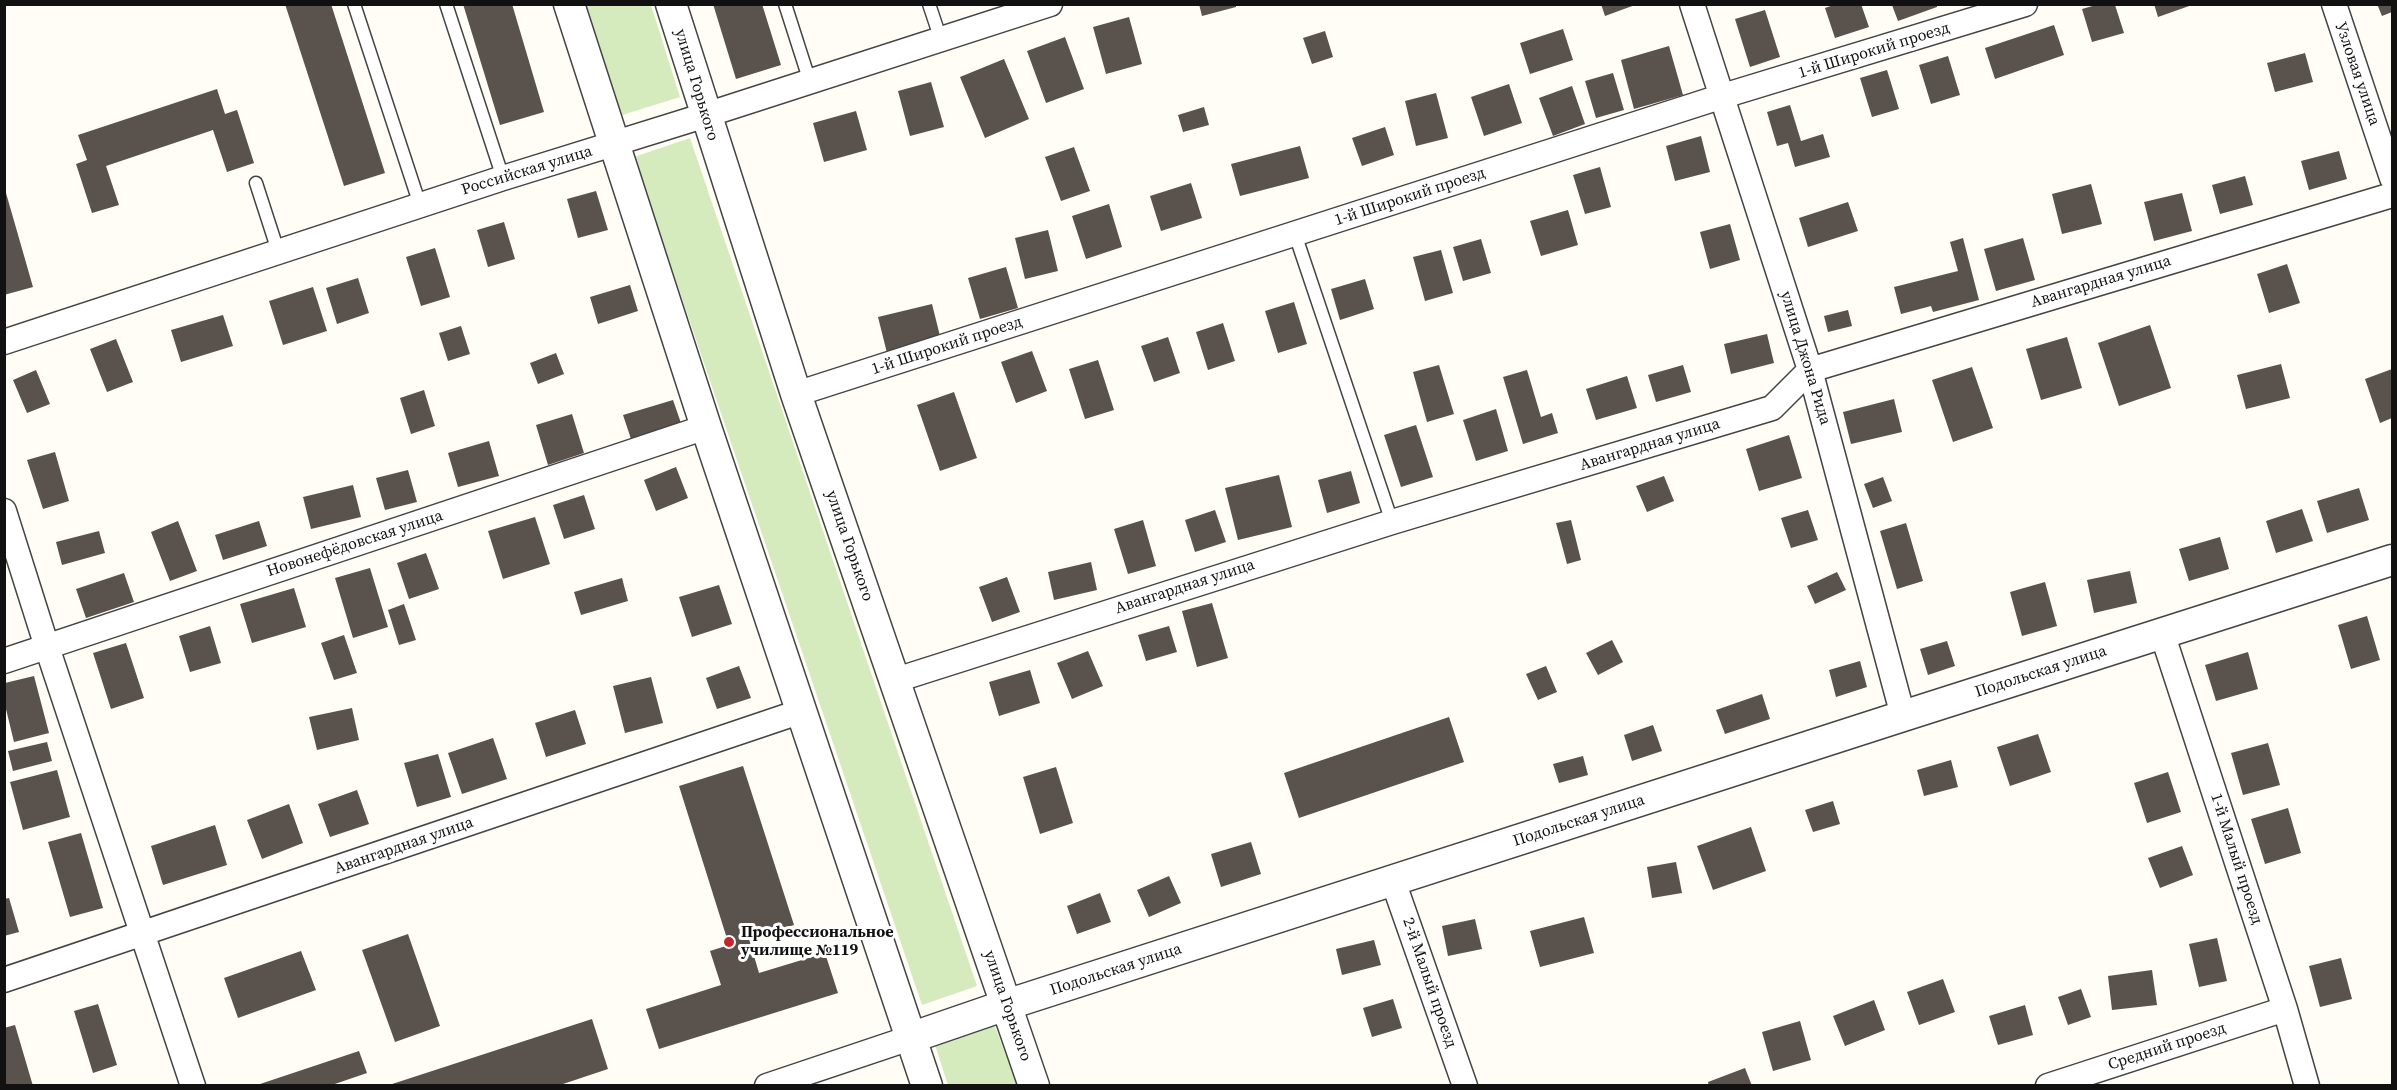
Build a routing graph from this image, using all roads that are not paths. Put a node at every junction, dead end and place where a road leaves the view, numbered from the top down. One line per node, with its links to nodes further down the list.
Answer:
1 (354, 4): 20 (lane)
2 (446, 4): 16 (lane)
3 (569, 4): 15 (street)
4 (671, 4): 14 (street, улица Горького)
5 (785, 4): 12 (lane)
6 (929, 4): 11 (lane)
7 (1050, 4): 11 (street, Российская улица)
8 (1692, 4): 13 (street, улица Джона Рида)
9 (2025, 4): 13 (street, 1-й Широкий проезд)
10 (2334, 4): 17 (street, Узловая улица)
11 (941, 40): 12 (street, Российская улица)
12 (810, 82): 14 (street, Российская улица)
13 (1723, 96): 21 (street, 1-й Широкий проезд); 24 (street, улица Джона Рида)
14 (706, 116): 15 (street, Российская улица); 25 (street, улица Горького)
15 (614, 144): 16 (street, Российская улица); 26 (street)
16 (503, 178): 20 (street, Российская улица)
17 (2392, 178)
18 (256, 183): 22 (lane)
19 (2392, 195): 24 (street, Авангардная улица)
20 (420, 205): 22 (street, Российская улица)
21 (1295, 234): 25 (street, 1-й Широкий проезд); 28 (lane)
22 (278, 251): 23 (street, Российская улица)
23 (4, 342)
24 (1810, 370): 28 (street, Авангардная улица); 35 (street, улица Джона Рида)
25 (796, 394): 33 (street, улица Горького)
26 (706, 427): 31 (street, Новонефёдовская улица); 34 (street)
27 (4, 512): 31 (street)
28 (1392, 522): 33 (street, Авангардная улица)
29 (2392, 560): 30 (street, Подольская улица)
30 (2162, 633): 35 (street, Подольская улица); 40 (street, 1-й Малый проезд)
31 (47, 647): 32 (street, Новонефёдовская улица); 37 (street)
32 (4, 661)
33 (896, 680): 39 (street, улица Горького)
34 (802, 711): 37 (street, Авангардная улица); 41 (street)
35 (1903, 716): 36 (street, Подольская улица)
36 (1393, 881): 39 (street, Подольская улица); 47 (street, 2-й Малый проезд)
37 (143, 934): 38 (street, Авангардная улица); 43 (street)
38 (4, 980)
39 (1006, 1005): 41 (street, Подольская улица); 46 (street, улица Горького)
40 (2285, 1009): 48 (street, Средний проезд); 49 (street, 1-й Малый проезд)
41 (910, 1038): 42 (street, Подольская улица); 45 (street)
42 (799, 1080): 44 (street, Подольская улица)
43 (193, 1086)
44 (767, 1086)
45 (927, 1086)
46 (1034, 1086)
47 (1465, 1086)
48 (2048, 1086)
49 (2307, 1086)

